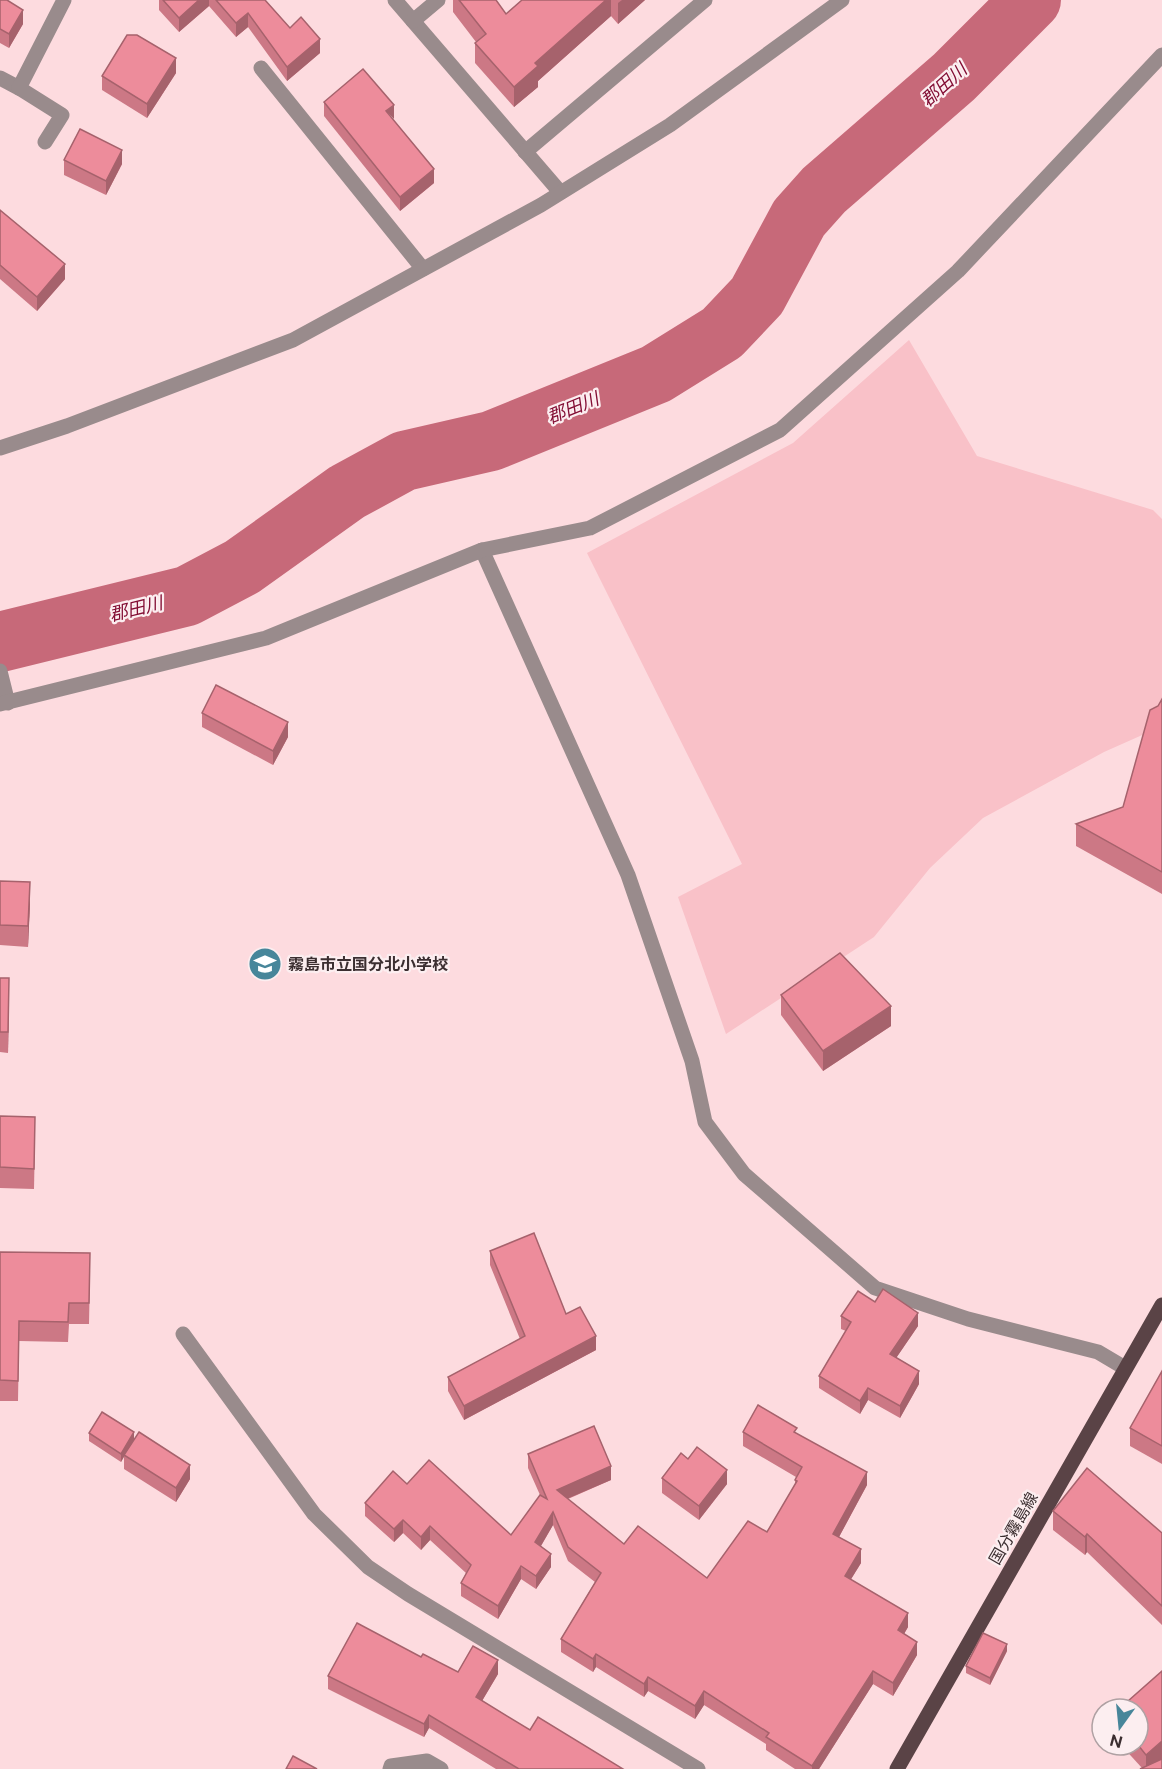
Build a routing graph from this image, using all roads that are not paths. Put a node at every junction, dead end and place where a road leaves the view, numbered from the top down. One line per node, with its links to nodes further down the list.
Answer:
1 (64, 0): 10 (street)
2 (395, 0): 6 (street)
3 (438, 0): 6 (street)
4 (705, 0): 12 (street)
5 (842, 0): 13 (street)
6 (413, 21): 12 (street)
7 (1162, 55): 16 (street)
8 (261, 68): 14 (street)
9 (0, 78): 10 (street)
10 (19, 88): 11 (street)
11 (45, 142)
12 (525, 152): 13 (street)
13 (560, 192): 14 (street)
14 (423, 269): 15 (street)
15 (0, 448)
16 (482, 550): 18 (street); 21 (street)
17 (0, 671): 18 (street)
18 (4, 703)
19 (1162, 1305): 21 (main road, 国分霧島線)
20 (183, 1334): 24 (street)
21 (1125, 1368): 25 (main road, 国分霧島線)
22 (390, 1769): 23 (street)
23 (441, 1769)
24 (698, 1769)
25 (897, 1769)

